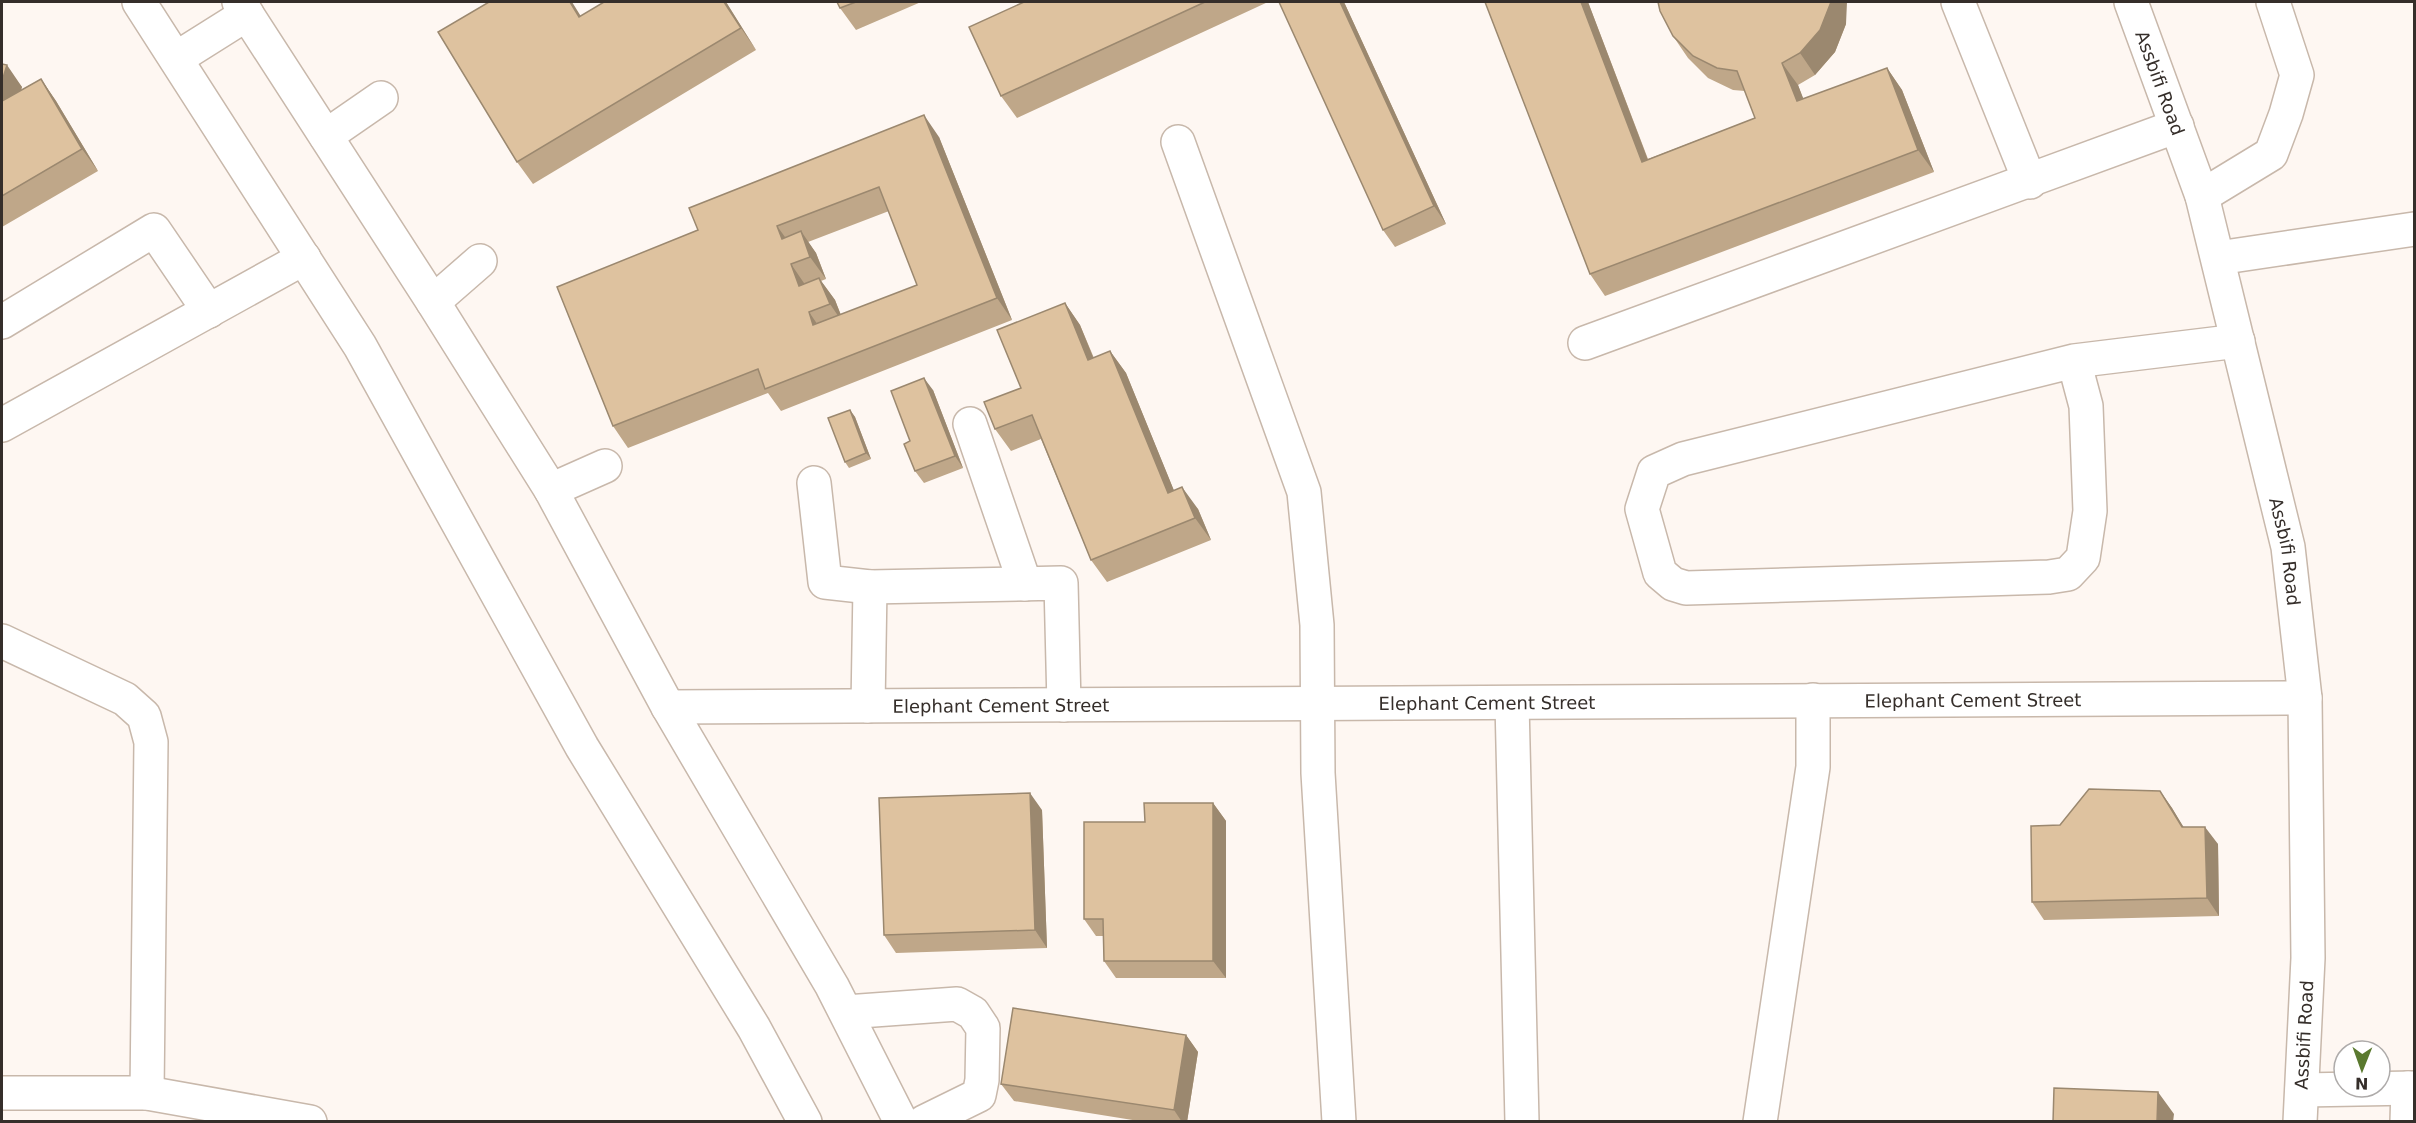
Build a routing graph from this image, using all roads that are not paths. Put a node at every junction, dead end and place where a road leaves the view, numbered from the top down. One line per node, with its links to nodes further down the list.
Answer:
1 (139, 2): 6 (street)
2 (1958, 2): 11 (street)
3 (2131, 2): 8 (street, Assbifi Road)
4 (2273, 2): 12 (street)
5 (243, 8): 6 (street); 9 (street)
6 (177, 58): 14 (street)
7 (381, 98): 9 (street)
8 (2177, 126): 11 (street); 12 (street, Assbifi Road)
9 (326, 136): 17 (street)
10 (1178, 142): 33 (street)
11 (2030, 182): 21 (street)
12 (2202, 196): 15 (street, Assbifi Road)
13 (2415, 229): 15 (street)
14 (304, 258): 18 (street); 44 (street)
15 (2218, 258): 20 (street, Assbifi Road)
16 (480, 261): 17 (street)
17 (433, 302): 27 (street)
18 (209, 310): 19 (street); 24 (street)
19 (2, 322)
20 (2238, 341): 22 (street); 31 (street, Assbifi Road)
21 (1585, 343)
22 (2074, 361): 22 (street)
23 (970, 424): 28 (street)
24 (2, 425)
25 (605, 466): 27 (street)
26 (814, 483): 29 (street)
27 (551, 490): 37 (street)
28 (1025, 584): 29 (street); 35 (street)
29 (870, 587): 36 (street)
30 (2, 641): 41 (street)
31 (2305, 698): 32 (street, Elephant Cement Street); 42 (street, Assbifi Road)
32 (1814, 700): 34 (street, Elephant Cement Street); 49 (street)
33 (1316, 703): 34 (street, Elephant Cement Street); 35 (street, Elephant Cement Street); 47 (street)
34 (1512, 703): 48 (street)
35 (1064, 705): 36 (street, Elephant Cement Street)
36 (868, 706): 37 (street, Elephant Cement Street)
37 (668, 707): 38 (street)
38 (846, 1012): 45 (street); 46 (street)
39 (2411, 1088): 42 (street); 50 (street)
40 (2, 1093): 41 (street)
41 (147, 1093): 43 (street)
42 (2301, 1106)
43 (310, 1122)
44 (805, 1122)
45 (901, 1122)
46 (924, 1122)
47 (1339, 1122)
48 (1522, 1122)
49 (1760, 1122)
50 (2407, 1122)

